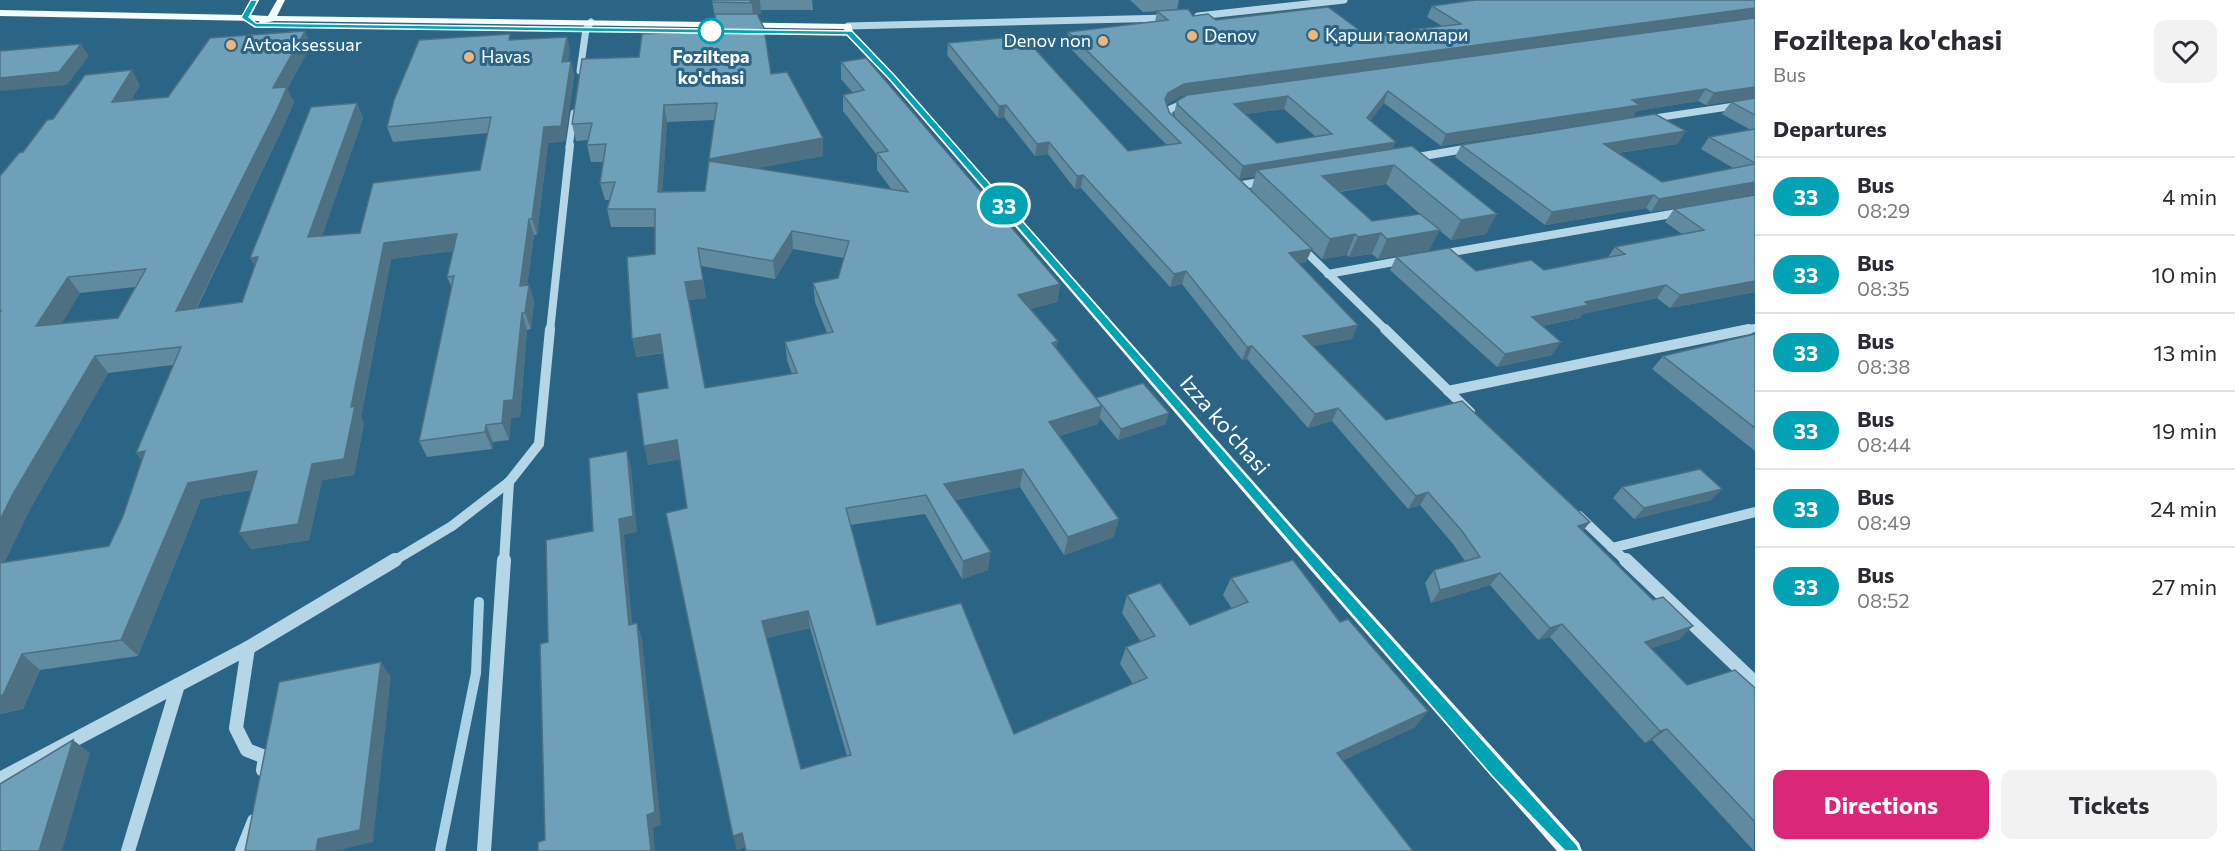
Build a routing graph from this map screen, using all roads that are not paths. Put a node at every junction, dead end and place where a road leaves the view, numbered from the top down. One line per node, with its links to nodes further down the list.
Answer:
1 (255, 0): 7 (main road)
2 (280, 0): 9 (main road)
3 (1344, 0): 5 (street)
4 (0, 13): 7 (main road)
5 (1193, 16)
6 (1182, 17): 13 (street)
7 (245, 18): 9 (main road); 11 (main road)
8 (0, 19): 11 (main road)
9 (272, 19): 11 (main road); 12 (main road)
10 (1171, 19): 13 (street)
11 (255, 25): 12 (main road)
12 (589, 26): 13 (main road); 14 (street)
13 (849, 29): 47 (main road, Izza ko'chasi)
14 (579, 83)
15 (1194, 100): 19 (street)
16 (1755, 104): 18 (street)
17 (576, 105): 34 (street)
18 (1638, 121)
19 (1178, 129)
20 (1485, 146): 21 (street)
21 (1402, 159)
22 (1228, 177): 24 (street)
23 (1272, 180): 24 (street)
24 (1236, 186): 25 (street)
25 (1251, 199)
26 (1697, 210): 28 (street)
27 (1289, 236): 30 (street)
28 (1432, 256)
29 (1421, 258): 30 (street)
30 (1328, 274): 32 (street)
31 (1755, 328): 32 (street)
32 (1448, 391): 33 (street)
33 (1483, 424)
34 (509, 482): 38 (street); 46 (street)
35 (1569, 506): 37 (street)
36 (1755, 512): 37 (street)
37 (1612, 548): 39 (street)
38 (248, 648): 40 (street); 42 (street)
39 (1755, 683)
40 (178, 685): 41 (street); 44 (street)
41 (0, 779)
42 (259, 789)
43 (255, 811): 45 (street)
44 (128, 851)
45 (242, 851)
46 (484, 851)
47 (1571, 851)

